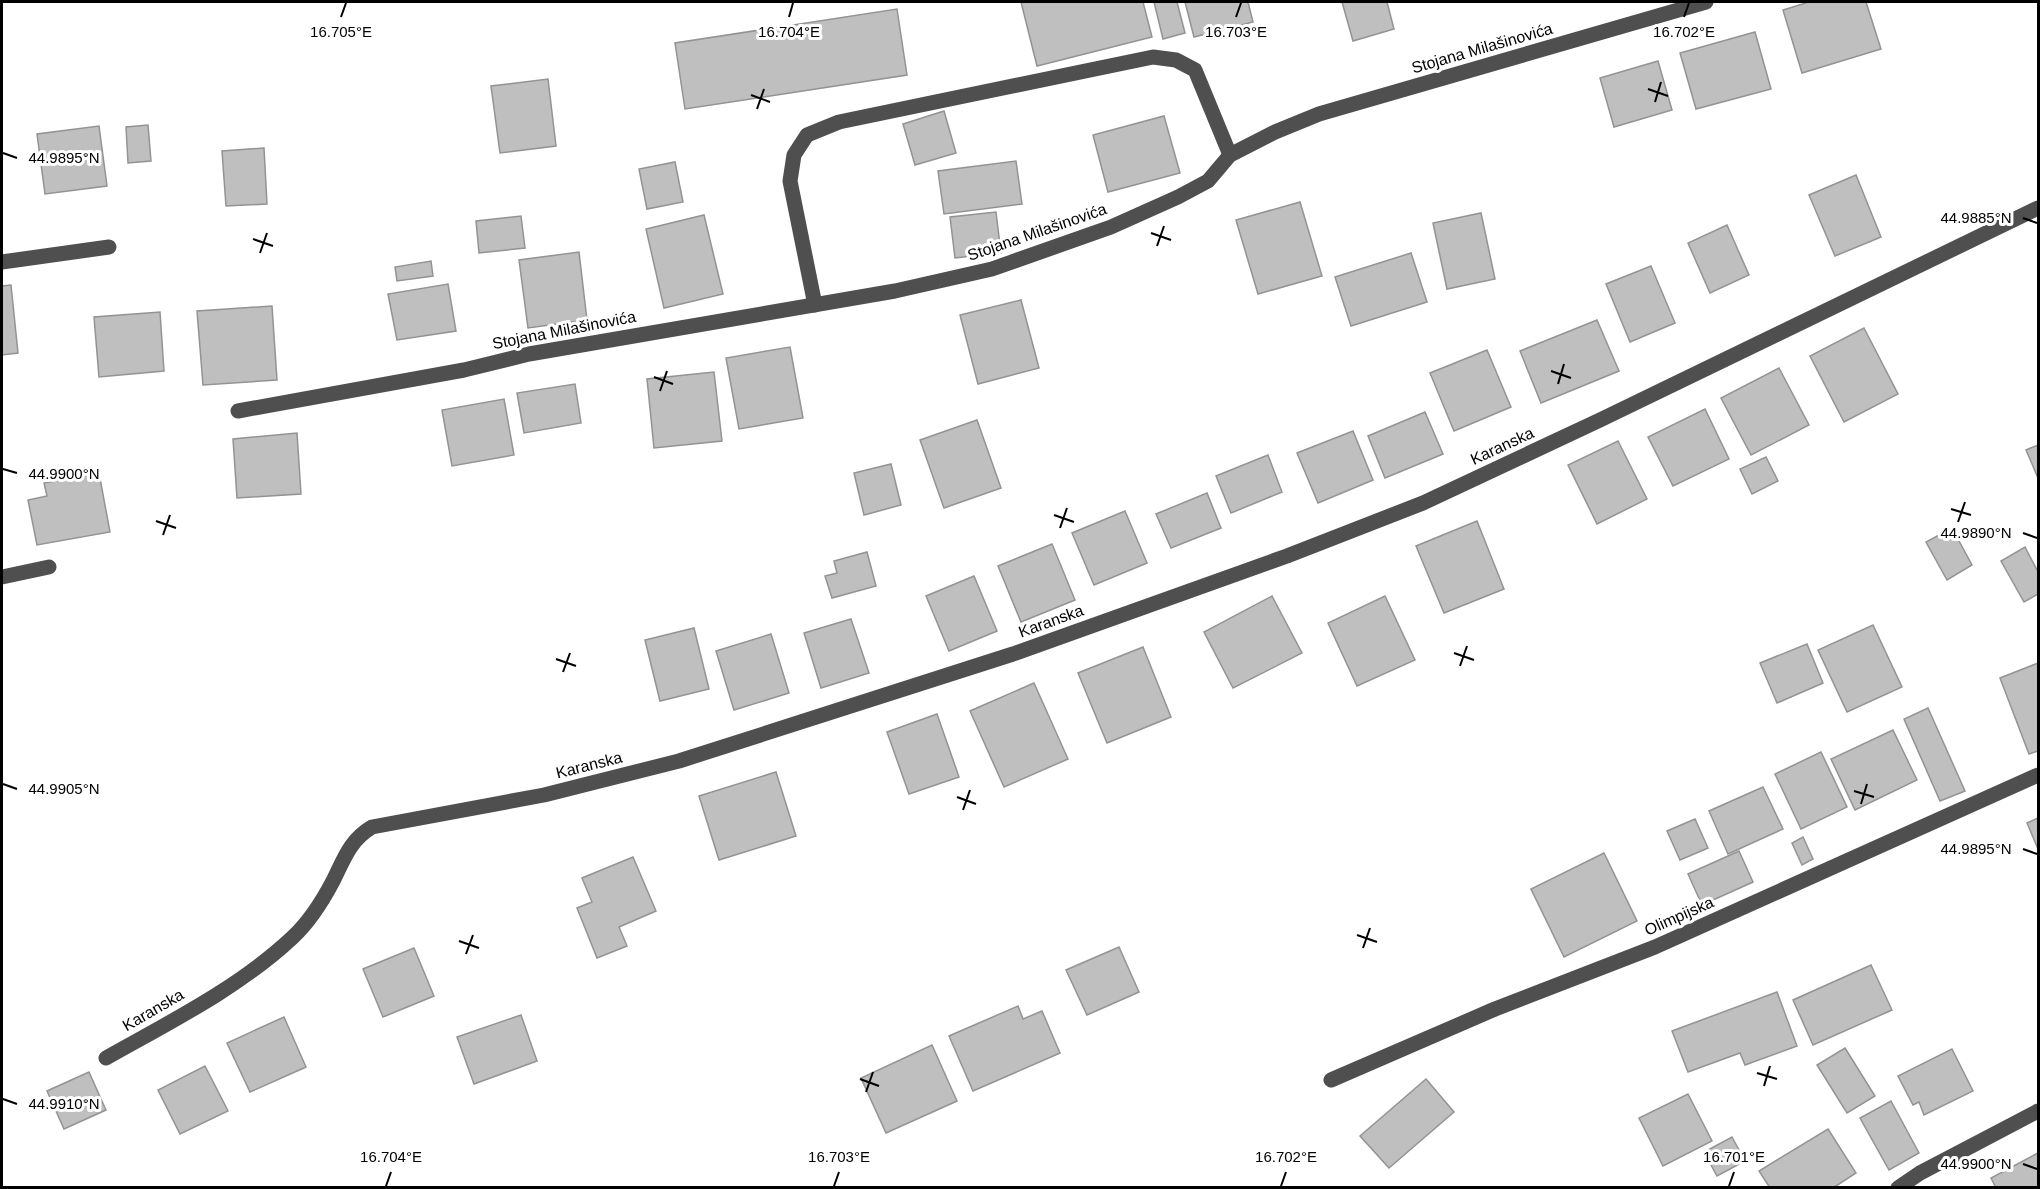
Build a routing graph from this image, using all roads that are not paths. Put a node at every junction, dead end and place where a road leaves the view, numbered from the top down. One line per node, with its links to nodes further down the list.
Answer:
1 (1706, 2): 2 (street, Stojana Milašinovića)
2 (1230, 156): 6 (street, Stojana Milašinovića); 6 (street)
3 (2038, 207): 11 (street, Karanska)
4 (109, 247): 5 (street)
5 (2, 262)
6 (815, 305): 7 (street, Stojana Milašinovića)
7 (238, 411)
8 (49, 567): 9 (street)
9 (2, 577)
10 (2038, 775): 12 (street, Olimpijska)
11 (106, 1058)
12 (1331, 1080)
13 (2038, 1112): 14 (street)
14 (1898, 1188)

